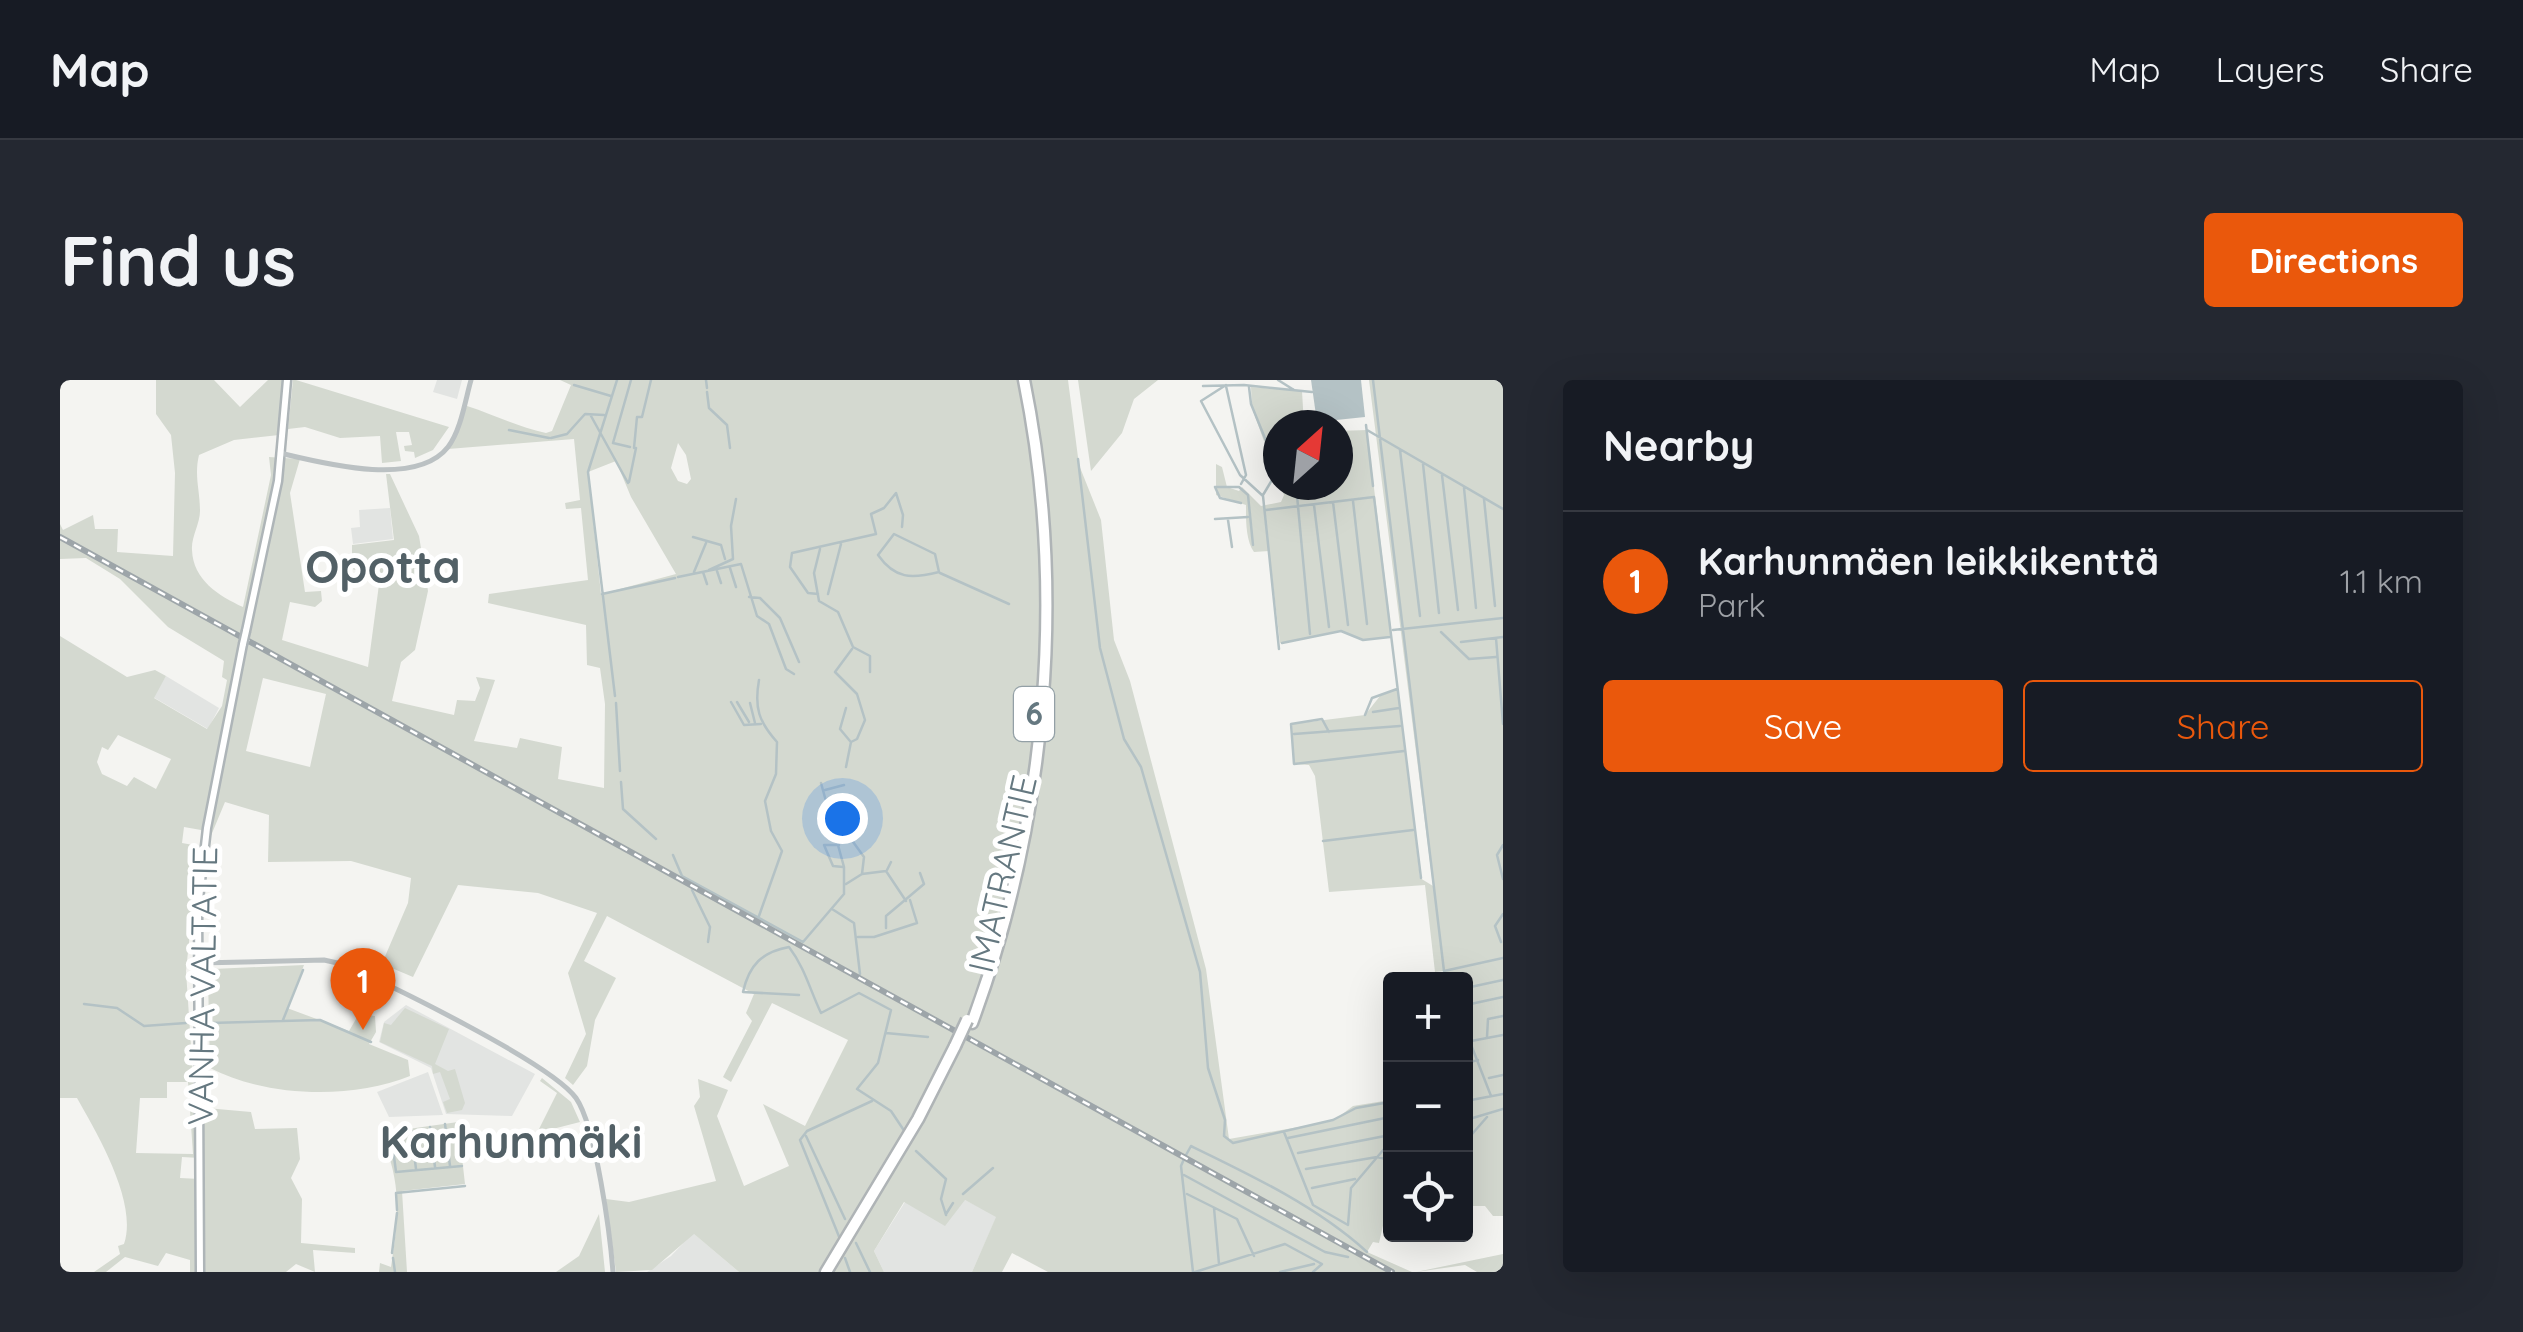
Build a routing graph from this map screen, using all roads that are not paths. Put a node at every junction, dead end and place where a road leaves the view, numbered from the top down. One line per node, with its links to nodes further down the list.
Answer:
1 (287, 380): 4 (main road)
2 (471, 380): 4 (street)
3 (1021, 380): 6 (highway, IMATRANTIE / 6, bridge)
4 (280, 452): 5 (main road, VANHA VALTATIE, bridge)
5 (196, 962): 8 (main road, VANHA VALTATIE); 9 (street)
6 (958, 1048): 7 (highway, IMATRANTIE / 6); 10 (highway, IMATRANTIE / 6)
7 (836, 1269)
8 (200, 1272)
9 (613, 1272)
10 (826, 1272)

